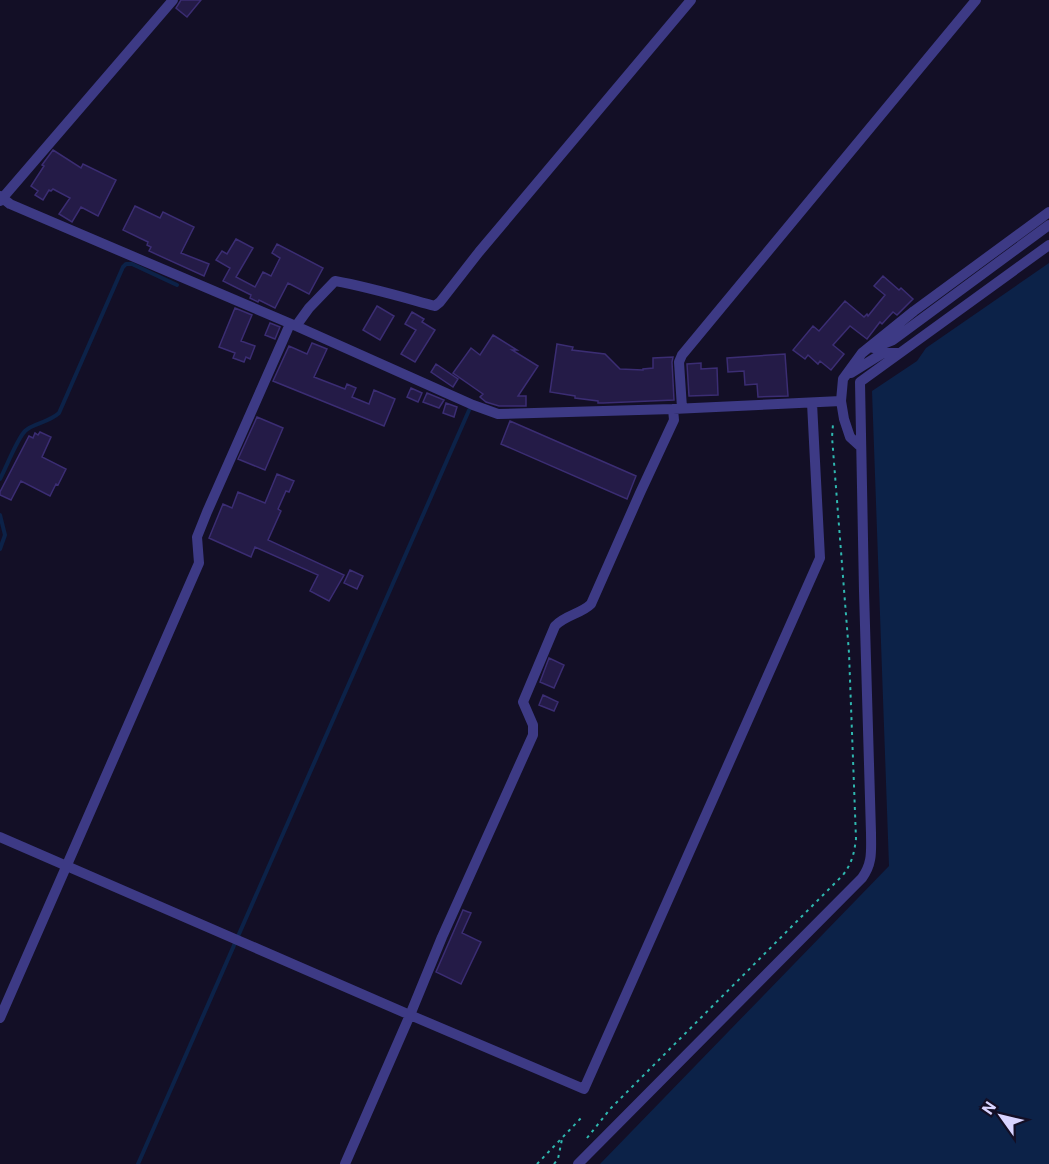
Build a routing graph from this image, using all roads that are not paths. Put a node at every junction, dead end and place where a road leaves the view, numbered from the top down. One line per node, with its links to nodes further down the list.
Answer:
1 (173, 0): 4 (street)
2 (691, 0): 8 (street)
3 (976, 0): 13 (street)
4 (1, 198): 8 (street)
5 (1049, 212): 9 (street)
6 (1049, 225): 9 (street)
7 (1049, 245): 10 (street)
8 (293, 325): 13 (street); 16 (street)
9 (862, 353): 11 (street)
10 (899, 353): 11 (street); 14 (street)
11 (843, 379): 12 (street)
12 (827, 402): 13 (street); 14 (street); 17 (street)
13 (678, 409): 17 (street)
14 (861, 447): 20 (street)
15 (0, 837): 16 (street)
16 (66, 866): 17 (street); 18 (street)
17 (410, 1015): 19 (street)
18 (0, 1018)
19 (345, 1164)
20 (578, 1164)

